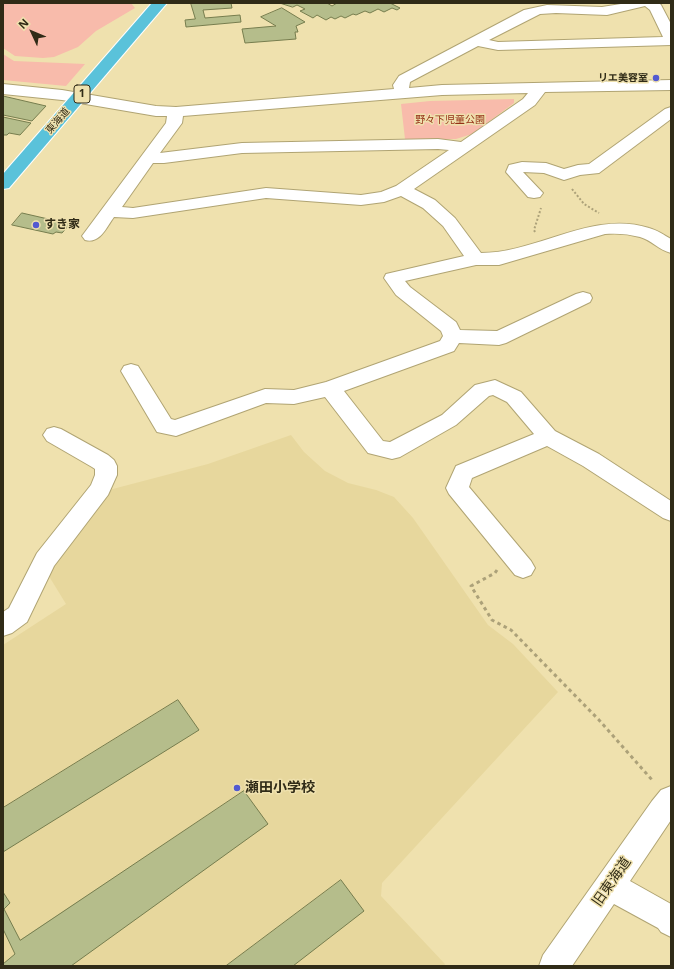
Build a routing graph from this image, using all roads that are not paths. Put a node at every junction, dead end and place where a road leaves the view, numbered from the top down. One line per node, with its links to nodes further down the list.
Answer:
1 (160, 3): 11 (highway, 東海道 / 1)
2 (641, 3): 4 (street)
3 (650, 3): 5 (street)
4 (575, 6): 6 (street)
5 (671, 40): 6 (street)
6 (475, 41): 10 (street)
7 (671, 85): 8 (street)
8 (540, 88): 10 (street); 14 (street)
9 (3, 89): 11 (street)
10 (402, 92): 12 (street)
11 (78, 98): 12 (street); 16 (highway, 東海道 / 1)
12 (176, 112): 15 (street)
13 (671, 112): 18 (street)
14 (463, 147): 15 (street); 17 (street)
15 (148, 158): 19 (street)
16 (3, 184)
17 (402, 190): 19 (street); 22 (street)
18 (534, 193)
19 (110, 211): 20 (street)
20 (92, 236)
21 (671, 247): 22 (street)
22 (476, 258): 24 (street)
23 (583, 298): 24 (street)
24 (453, 336): 26 (street)
25 (131, 371): 26 (street)
26 (330, 388): 28 (street)
27 (54, 435): 31 (street)
28 (548, 437): 29 (street); 30 (street)
29 (671, 512)
30 (512, 563)
31 (3, 626)
32 (665, 803): 33 (street, 旧東海道)
33 (610, 886): 34 (street); 35 (street, 旧東海道)
34 (671, 922)
35 (554, 966)

